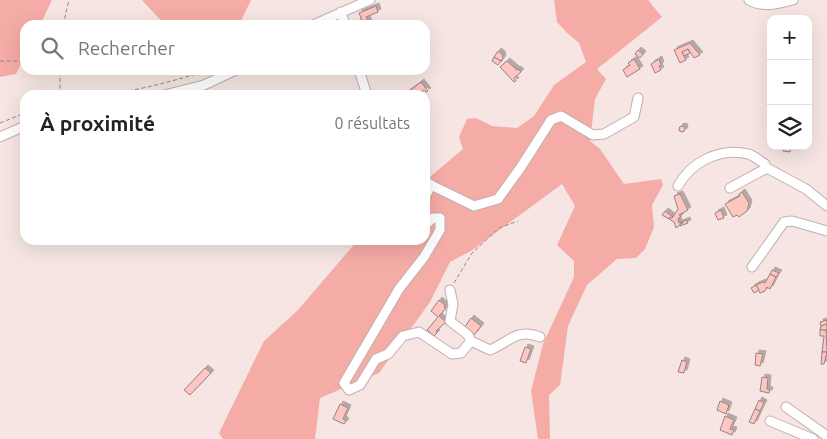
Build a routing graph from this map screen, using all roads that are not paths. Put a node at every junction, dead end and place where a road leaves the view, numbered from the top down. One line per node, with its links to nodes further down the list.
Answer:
1 (370, 0): 4 (street)
2 (749, 0): 3 (street)
3 (793, 0)
4 (341, 12): 5 (street); 6 (street)
5 (324, 20)
6 (343, 20)
7 (225, 75): 9 (street)
8 (361, 75): 10 (street)
9 (184, 90)
10 (366, 90)
11 (638, 98): 15 (street)
12 (20, 128): 13 (street)
13 (0, 137)
14 (766, 169): 16 (street); 17 (street); 18 (street)
15 (430, 184)
16 (678, 186)
17 (730, 188)
18 (827, 206)
19 (430, 220): 24 (street)
20 (827, 231): 21 (street)
21 (752, 267)
22 (450, 290): 24 (street)
23 (540, 337): 24 (street)
24 (470, 341)
25 (786, 407): 27 (street)
26 (770, 421): 28 (street)
27 (827, 436)
28 (813, 439)

